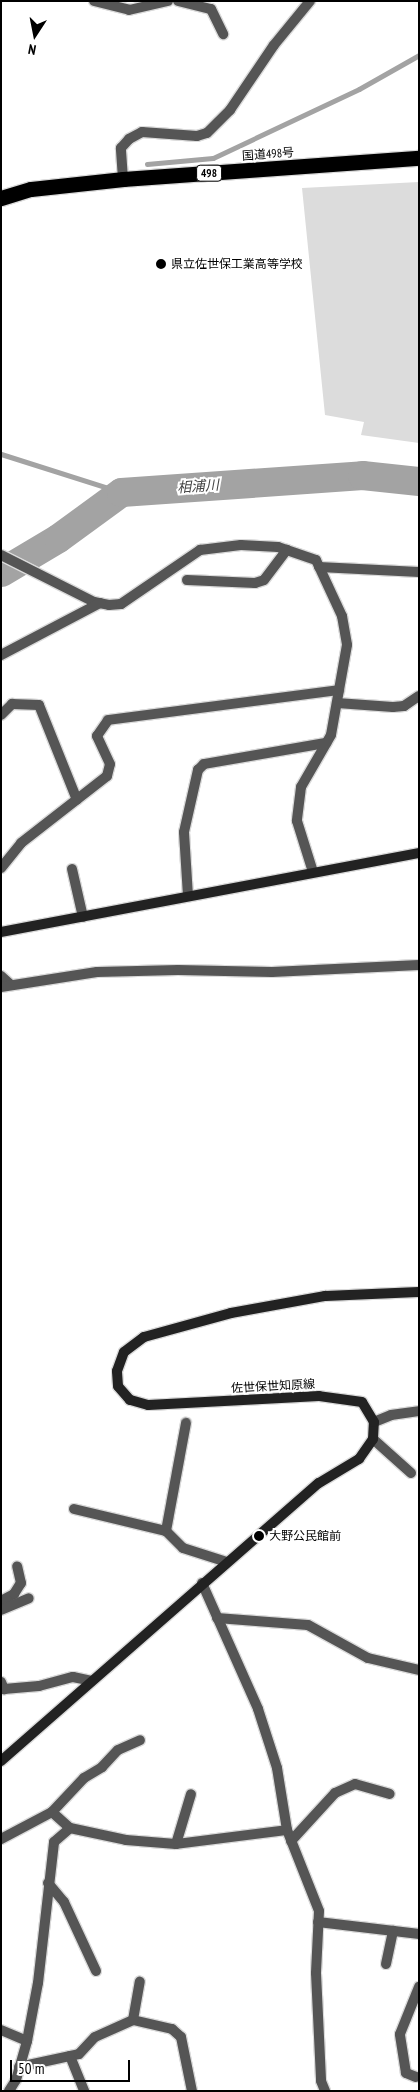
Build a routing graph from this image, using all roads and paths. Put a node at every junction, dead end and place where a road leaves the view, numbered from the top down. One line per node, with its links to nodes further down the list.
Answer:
1 (94, 1): 2 (street)
2 (168, 1)
3 (178, 1): 5 (street)
4 (310, 1): 7 (street)
5 (223, 34)
6 (419, 158): 7 (highway, 国道498号 / 498)
7 (123, 180): 8 (highway, 国道498号 / 498)
8 (1, 198)
9 (287, 550): 11 (street); 13 (street); 14 (street)
10 (1, 555): 14 (street)
11 (319, 567): 12 (street); 16 (street)
12 (419, 572)
13 (188, 580)
14 (97, 602): 15 (street)
15 (1, 655)
16 (339, 690): 18 (street); 21 (street)
17 (419, 696): 18 (street)
18 (337, 703): 20 (street)
19 (3, 710): 21 (street)
20 (326, 743): 25 (street); 26 (street)
21 (77, 800): 23 (street)
22 (419, 853): 25 (main road)
23 (3, 863)
24 (72, 869): 27 (street)
25 (313, 872): 26 (main road)
26 (188, 896): 27 (main road)
27 (83, 917): 28 (main road)
28 (1, 932)
29 (419, 965): 31 (street)
30 (1, 976): 31 (street)
31 (6, 986)
32 (419, 1292): 34 (main road, 佐世保世知原線)
33 (419, 1411): 34 (street)
34 (374, 1422): 36 (main road)
35 (186, 1423): 39 (street)
36 (373, 1439): 37 (street); 40 (main road)
37 (411, 1473)
38 (74, 1509): 39 (street)
39 (166, 1532): 40 (street)
40 (227, 1562): 42 (main road)
41 (16, 1566): 44 (street)
42 (202, 1583): 46 (street); 48 (main road)
43 (29, 1598): 45 (street)
44 (1, 1601)
45 (1, 1610)
46 (217, 1618): 47 (street); 56 (street)
47 (419, 1670)
48 (92, 1681): 49 (street); 51 (main road)
49 (1, 1682)
50 (140, 1740): 54 (street)
51 (1, 1761)
52 (191, 1794): 59 (street)
53 (390, 1794): 58 (street)
54 (52, 1812): 55 (street); 57 (street)
55 (70, 1828): 59 (street); 60 (street)
56 (287, 1830): 58 (street); 59 (street)
57 (1, 1839)
58 (292, 1841): 61 (street)
59 (176, 1844)
60 (48, 1883): 65 (street); 70 (street)
61 (318, 1922): 62 (street); 77 (street)
62 (393, 1930): 63 (street); 64 (street)
63 (419, 1934)
64 (386, 1964)
65 (96, 1970)
66 (140, 1982): 68 (street)
67 (419, 1987): 73 (street)
68 (133, 2020): 71 (street); 76 (street)
69 (1, 2030): 70 (street)
70 (27, 2041): 72 (street)
71 (70, 2056): 72 (street); 75 (street)
72 (19, 2067): 74 (street)
73 (416, 2078)
74 (9, 2091)
75 (84, 2091)
76 (192, 2091)
77 (325, 2091)

